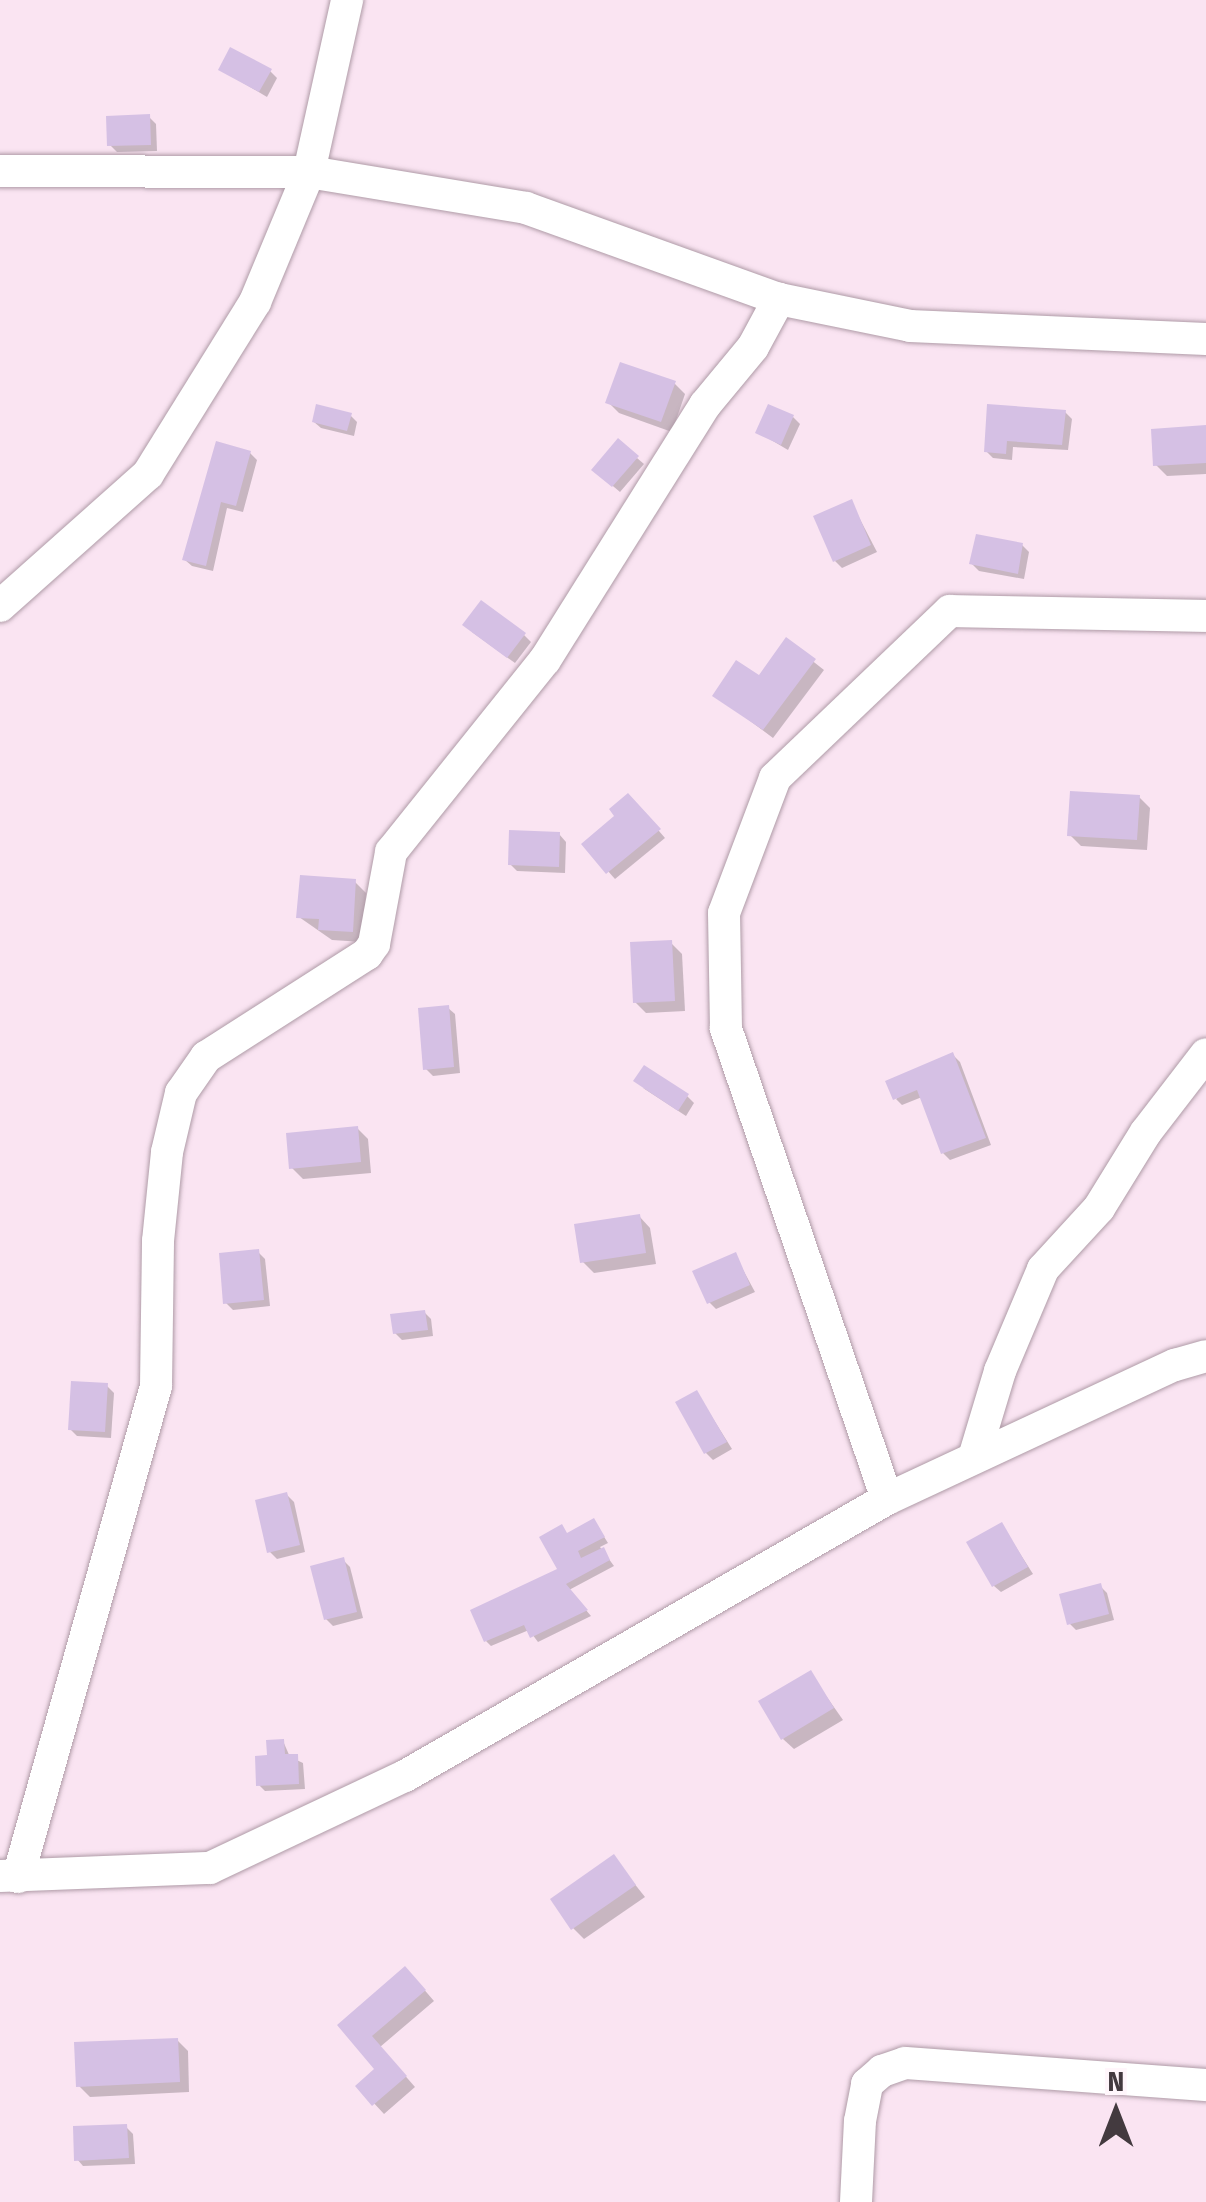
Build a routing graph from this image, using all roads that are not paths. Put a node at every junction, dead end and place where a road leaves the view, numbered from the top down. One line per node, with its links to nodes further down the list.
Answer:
1 (347, 0): 3 (street)
2 (0, 171): 3 (street)
3 (309, 172): 4 (street); 6 (street)
4 (779, 299): 5 (street); 12 (street)
5 (1206, 339)
6 (0, 606)
7 (1206, 616): 11 (street)
8 (1206, 1054): 10 (street)
9 (1206, 1356): 10 (street)
10 (976, 1454): 11 (street)
11 (887, 1498): 12 (street)
12 (9, 1876)
13 (1206, 2085): 14 (street)
14 (856, 2202)

